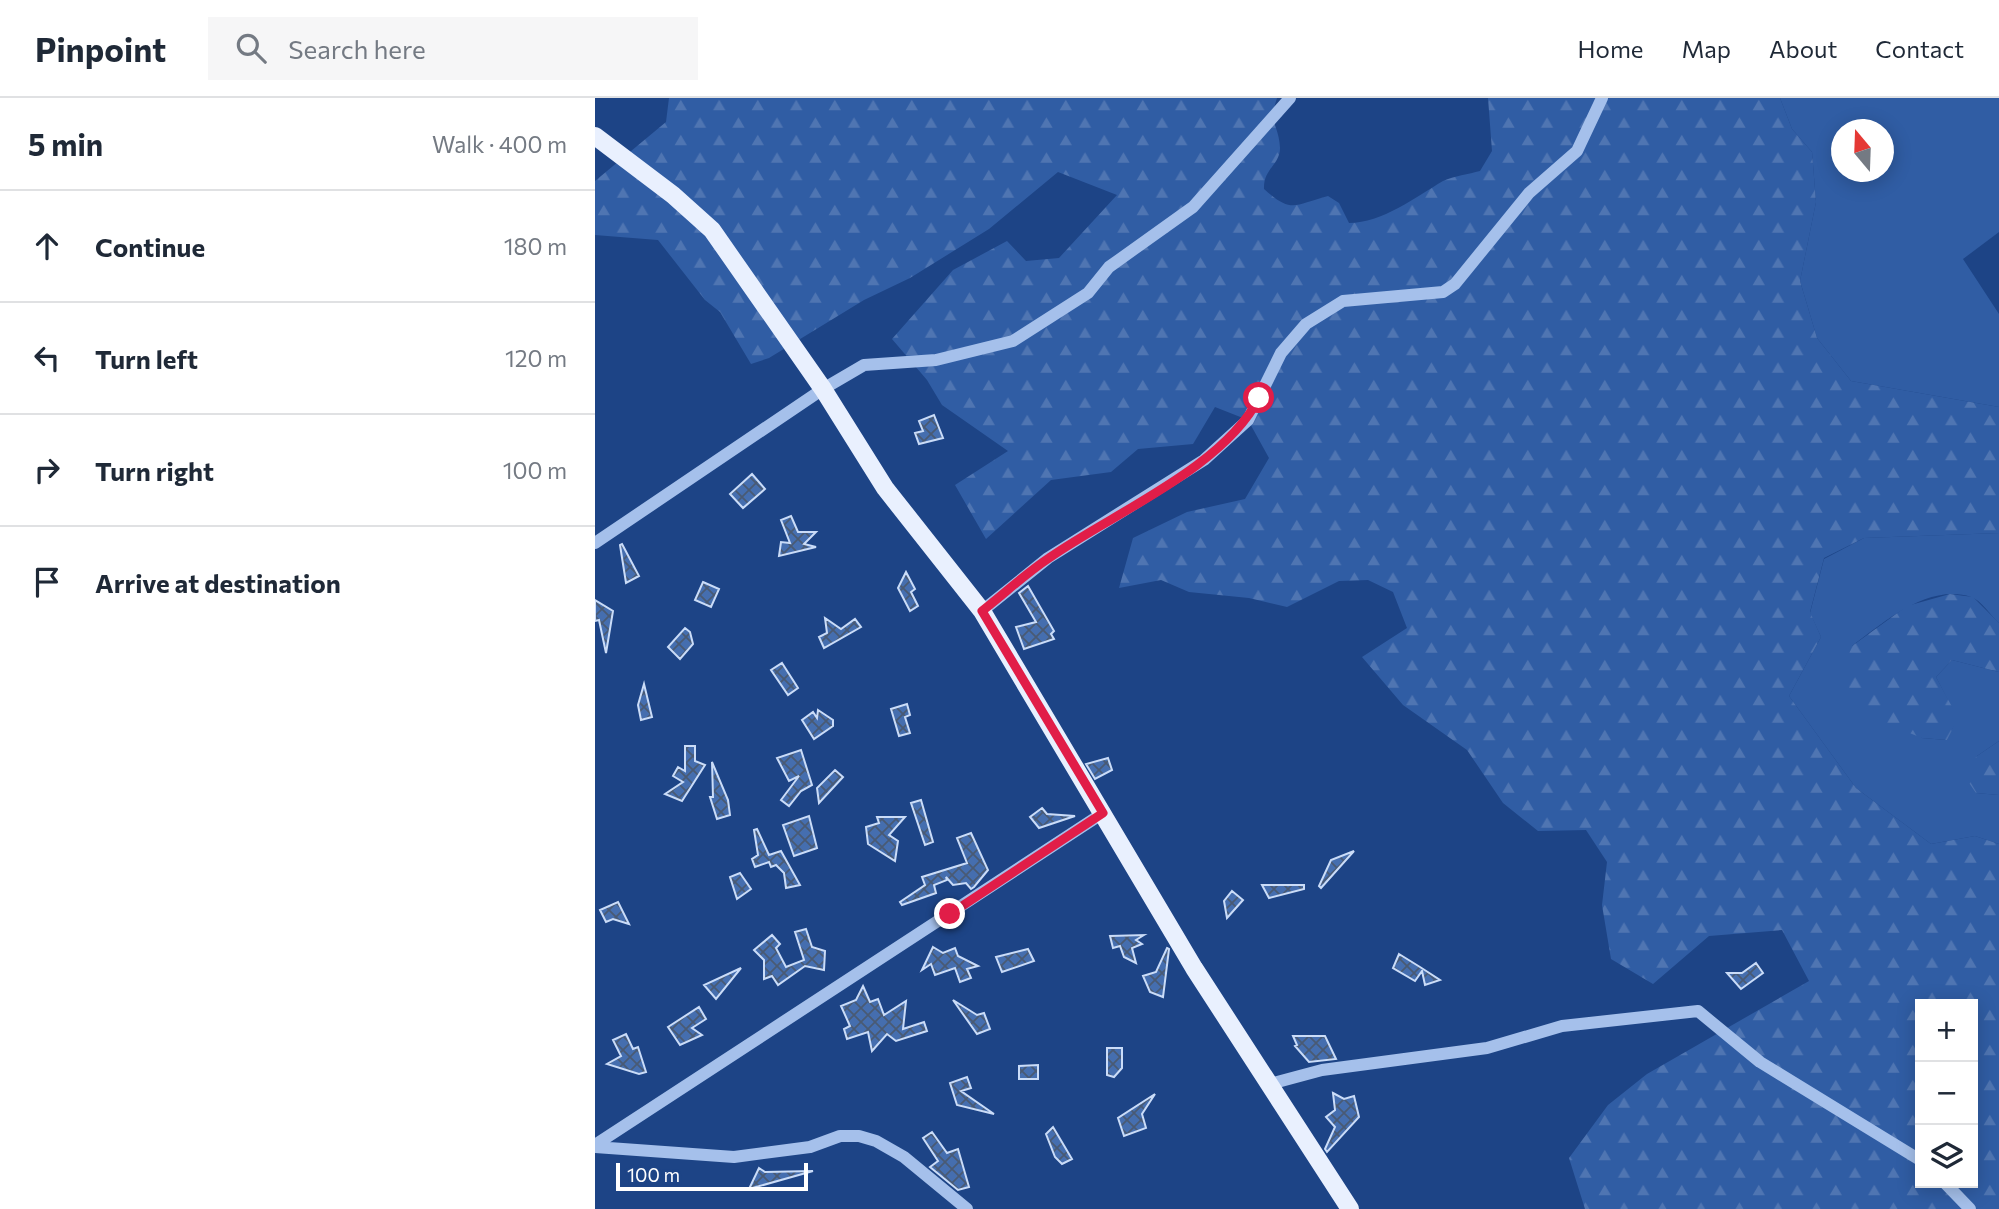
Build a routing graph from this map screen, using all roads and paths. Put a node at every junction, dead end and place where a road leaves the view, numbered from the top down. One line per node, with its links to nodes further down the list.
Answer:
1 (1290, 98): 4 (street)
2 (1602, 98): 6 (street)
3 (595, 136): 4 (main road)
4 (823, 389): 5 (street); 6 (main road)
5 (595, 543)
6 (982, 611): 7 (main road)
7 (1103, 813): 8 (main road); 9 (street)
8 (1269, 1084): 10 (street); 13 (main road)
9 (595, 1146): 12 (street)
10 (1915, 1157)
11 (1950, 1188): 14 (street)
12 (967, 1209)
13 (1350, 1209)
14 (1970, 1209)

